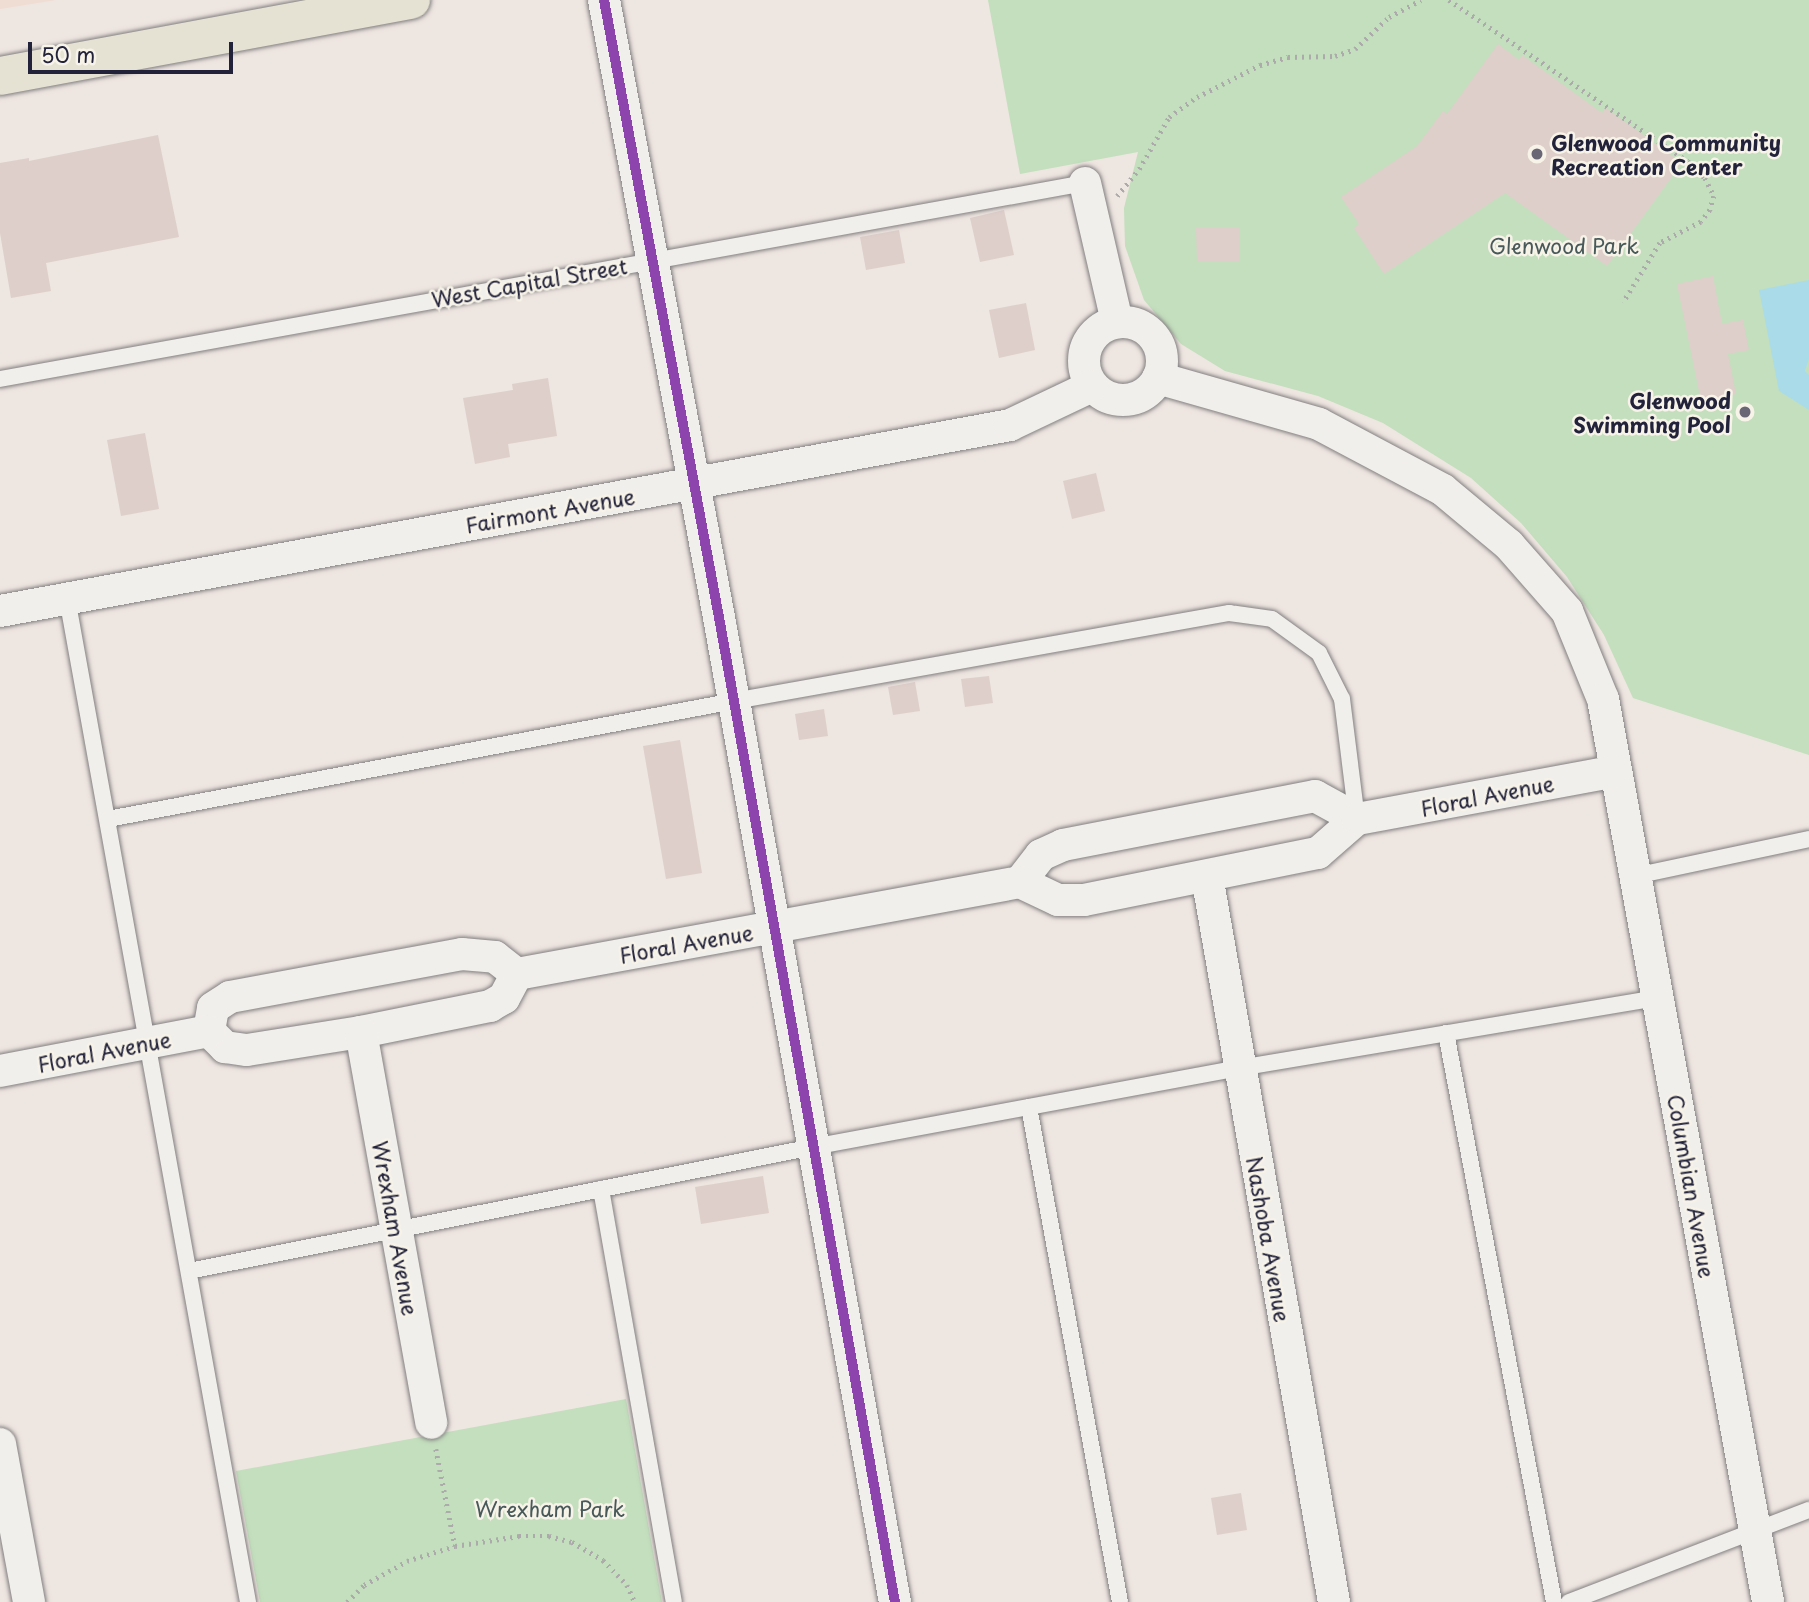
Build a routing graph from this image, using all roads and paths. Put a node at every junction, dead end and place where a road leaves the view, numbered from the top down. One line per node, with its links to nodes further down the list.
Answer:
1 (411, 0): 5 (main road)
2 (604, 0): 8 (street)
3 (1421, 0): 7 (path)
4 (1449, 0): 9 (path)
5 (0, 76)
6 (1085, 183): 8 (lane, West Capital Street); 10 (street, West Capital Street)
7 (1116, 197)
8 (652, 259): 11 (lane, West Capital Street); 14 (street)
9 (1623, 303)
10 (1117, 322): 12 (street); 13 (street)
11 (0, 379)
12 (1158, 379): 13 (street); 18 (street)
13 (1092, 386): 14 (street, Fairmont Avenue)
14 (694, 483): 15 (street, Fairmont Avenue); 17 (street)
15 (66, 598): 16 (street, Fairmont Avenue); 19 (lane)
16 (0, 611)
17 (734, 701): 19 (lane); 20 (lane); 25 (street)
18 (1616, 771): 20 (street, Floral Avenue); 23 (street, Columbian Avenue)
19 (108, 819): 31 (lane)
20 (1357, 819): 22 (street); 24 (street)
21 (1809, 839): 23 (lane)
22 (1207, 876): 24 (street); 32 (street, Nashoba Avenue)
23 (1635, 876): 27 (street, Columbian Avenue)
24 (1020, 882): 25 (street, Floral Avenue)
25 (773, 927): 26 (street, Floral Avenue); 35 (street)
26 (517, 974): 28 (street); 29 (street)
27 (1657, 998): 30 (lane); 42 (street, Columbian Avenue)
28 (209, 1031): 29 (street); 31 (street, Floral Avenue)
29 (361, 1032): 37 (street, Wrexham Avenue)
30 (1446, 1033): 32 (lane); 52 (lane)
31 (149, 1042): 33 (street, Floral Avenue); 38 (lane)
32 (1239, 1068): 34 (lane); 51 (street, Nashoba Avenue)
33 (0, 1071)
34 (1029, 1107): 35 (lane); 50 (lane)
35 (813, 1147): 36 (lane); 49 (street)
36 (601, 1189): 37 (lane); 48 (lane)
37 (397, 1230): 38 (lane); 39 (street, Wrexham Avenue)
38 (189, 1271): 45 (lane)
39 (431, 1423): 43 (path)
40 (0, 1444): 44 (street)
41 (1809, 1510): 42 (lane)
42 (1755, 1533): 53 (lane); 54 (street, Columbian Avenue)
43 (456, 1546): 46 (path); 47 (path)
44 (29, 1602)
45 (248, 1602)
46 (347, 1602)
47 (635, 1602)
48 (674, 1602)
49 (895, 1602)
50 (1120, 1602)
51 (1334, 1602)
52 (1554, 1602)
53 (1569, 1602)
54 (1768, 1602)

